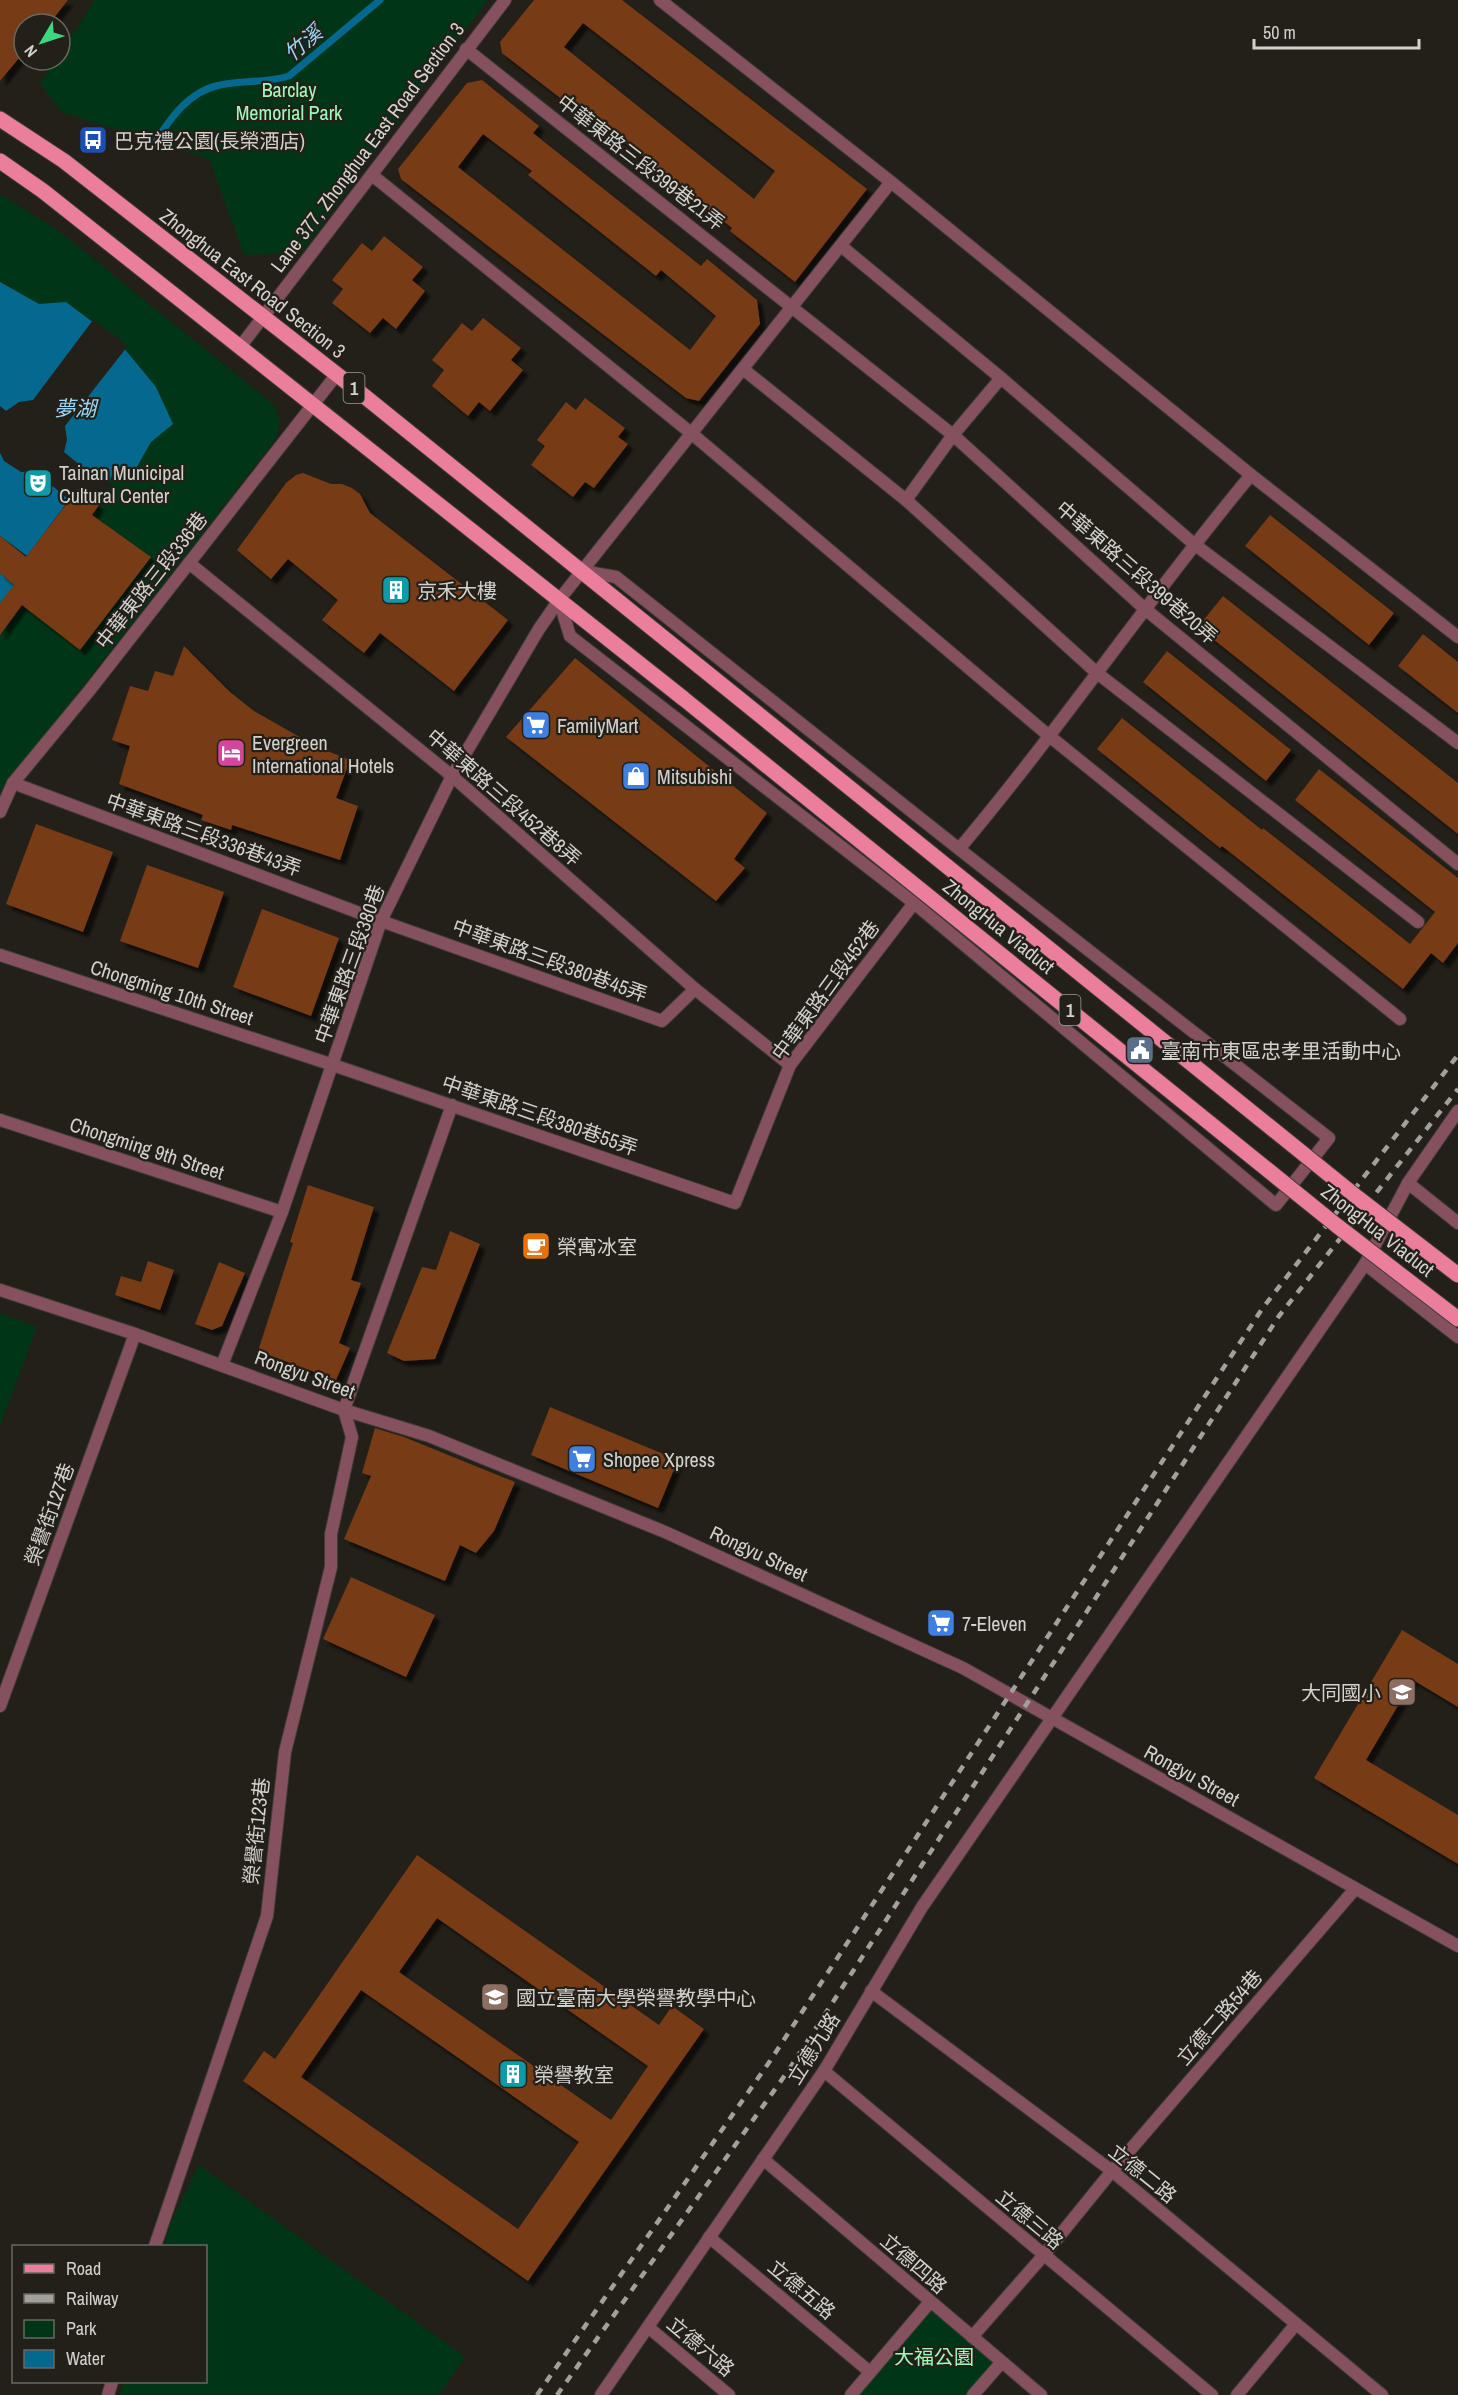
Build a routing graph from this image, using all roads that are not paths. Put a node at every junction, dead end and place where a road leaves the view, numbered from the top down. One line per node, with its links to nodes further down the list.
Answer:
1 (505, 0): 3 (street, Lane 377, Zhonghua East Road Section 3)
2 (660, 0): 7 (street)
3 (466, 49): 6 (street, Lane 377, Zhonghua East Road Section 3); 9 (street, 中華東路三段399巷21弄)
4 (0, 119): 10 (main road, Zhonghua East Road Section 3 / 1)
5 (0, 161): 11 (main road, 1)
6 (372, 175): 10 (street, Lane 377, Zhonghua East Road Section 3); 16 (street)
7 (891, 182): 8 (street, 中華東路三段380巷); 18 (street)
8 (841, 246): 9 (street, 中華東路三段380巷); 14 (street)
9 (793, 306): 12 (street, 中華東路三段380巷); 17 (street, 中華東路三段399巷20弄)
10 (264, 317): 11 (street, Lane 377, Zhonghua East Road Section 3); 13 (main road, Zhonghua East Road Section 3 / 1)
11 (240, 347): 15 (main road, 1)
12 (743, 369): 16 (street, 中華東路三段380巷); 19 (street)
13 (337, 374): 15 (street, 中華東路三段336巷); 22 (main road, Zhonghua East Road Section 3 / 1)
14 (1000, 378): 17 (street); 20 (street)
15 (312, 406): 21 (street, 中華東路三段336巷); 23 (main road, 1)
16 (691, 433): 22 (street, 中華東路三段380巷); 28 (street)
17 (953, 435): 19 (street); 24 (street, 中華東路三段399巷20弄)
18 (1251, 475): 20 (street); 25 (street)
19 (906, 500): 27 (street)
20 (1194, 543): 24 (street); 29 (street)
21 (189, 563): 30 (street, 中華東路三段452巷8弄); 31 (street, 中華東路三段336巷)
22 (582, 571): 23 (street, 中華東路三段380巷); 26 (main road, Zhonghua East Road Section 3 / 1); 33 (street)
23 (559, 600): 30 (street, 中華東路三段380巷); 35 (street); 53 (main road, ZhongHua Viaduct / 1, bridge)
24 (1145, 609): 27 (street); 34 (street, 中華東路三段399巷20弄)
25 (1458, 637)
26 (700, 667): 51 (main road, ZhongHua Viaduct / 1, bridge)
27 (1097, 673): 28 (street); 37 (street)
28 (1048, 735): 33 (street); 40 (street)
29 (1458, 743)
30 (452, 776): 36 (street, 中華東路三段380巷); 39 (street, 中華東路三段452巷8弄)
31 (13, 783): 32 (street, 中華東路三段336巷); 36 (street, 中華東路三段336巷43弄)
32 (0, 812)
33 (959, 849): 35 (street)
34 (1458, 864)
35 (914, 903): 42 (street, 中華東路三段452巷)
36 (381, 921): 39 (street, 中華東路三段380巷45弄); 41 (street, 中華東路三段380巷)
37 (1418, 922)
38 (0, 955): 41 (street, Chongming 10th Street)
39 (695, 989): 42 (street, 中華東路三段452巷8弄)
40 (1400, 1019)
41 (333, 1065): 43 (street, 中華東路三段380巷55弄); 48 (street, 中華東路三段380巷)
42 (790, 1065): 47 (street, 中華東路三段452巷)
43 (452, 1105): 47 (street, 中華東路三段380巷55弄); 57 (street)
44 (1458, 1111): 46 (street, 立德九路)
45 (0, 1120): 48 (street, Chongming 9th Street)
46 (1408, 1183): 49 (street); 50 (street, 立德九路)
47 (735, 1203)
48 (282, 1212): 56 (street, 中華東路三段380巷)
49 (1458, 1223)
50 (1365, 1264): 55 (street); 59 (street, 立德九路)
51 (1458, 1275)
52 (0, 1290): 54 (street, Rongyu Street)
53 (1458, 1319)
54 (135, 1334): 56 (street, Rongyu Street); 58 (street, 榮譽街127巷)
55 (1458, 1336)
56 (222, 1365): 57 (street, Rongyu Street)
57 (344, 1410): 59 (street, Rongyu Street); 67 (street, 榮譽街123巷)
58 (0, 1706)
59 (1052, 1718): 60 (street, Rongyu Street); 62 (street, 立德九路)
60 (1356, 1889): 61 (street, Rongyu Street); 65 (street, 立德二路54巷)
61 (1458, 1946)
62 (872, 1991): 63 (street, 立德九路); 65 (street, 立德二路)
63 (824, 2071): 64 (street, 立德九路); 68 (street, 立德三路)
64 (764, 2159): 66 (street, 立德九路); 69 (street, 立德四路)
65 (1112, 2171): 68 (street, 立德二路54巷); 70 (street, 立德二路)
66 (710, 2237): 71 (street, 立德九路); 74 (street, 立德五路)
67 (156, 2245)
68 (1043, 2256): 72 (street, 立德二路54巷); 80 (street, 立德三路)
69 (930, 2302): 72 (street, 立德四路); 74 (street)
70 (1296, 2324): 81 (street); 82 (street, 立德二路)
71 (648, 2327): 75 (street, 立德九路); 76 (street, 立德六路)
72 (972, 2337): 73 (street, 立德四路)
73 (1001, 2362): 78 (street); 79 (street, 立德四路)
74 (870, 2372): 77 (street)
75 (600, 2395)
76 (729, 2395)
77 (850, 2395)
78 (973, 2395)
79 (1041, 2395)
80 (1212, 2395)
81 (1237, 2395)
82 (1382, 2395)

